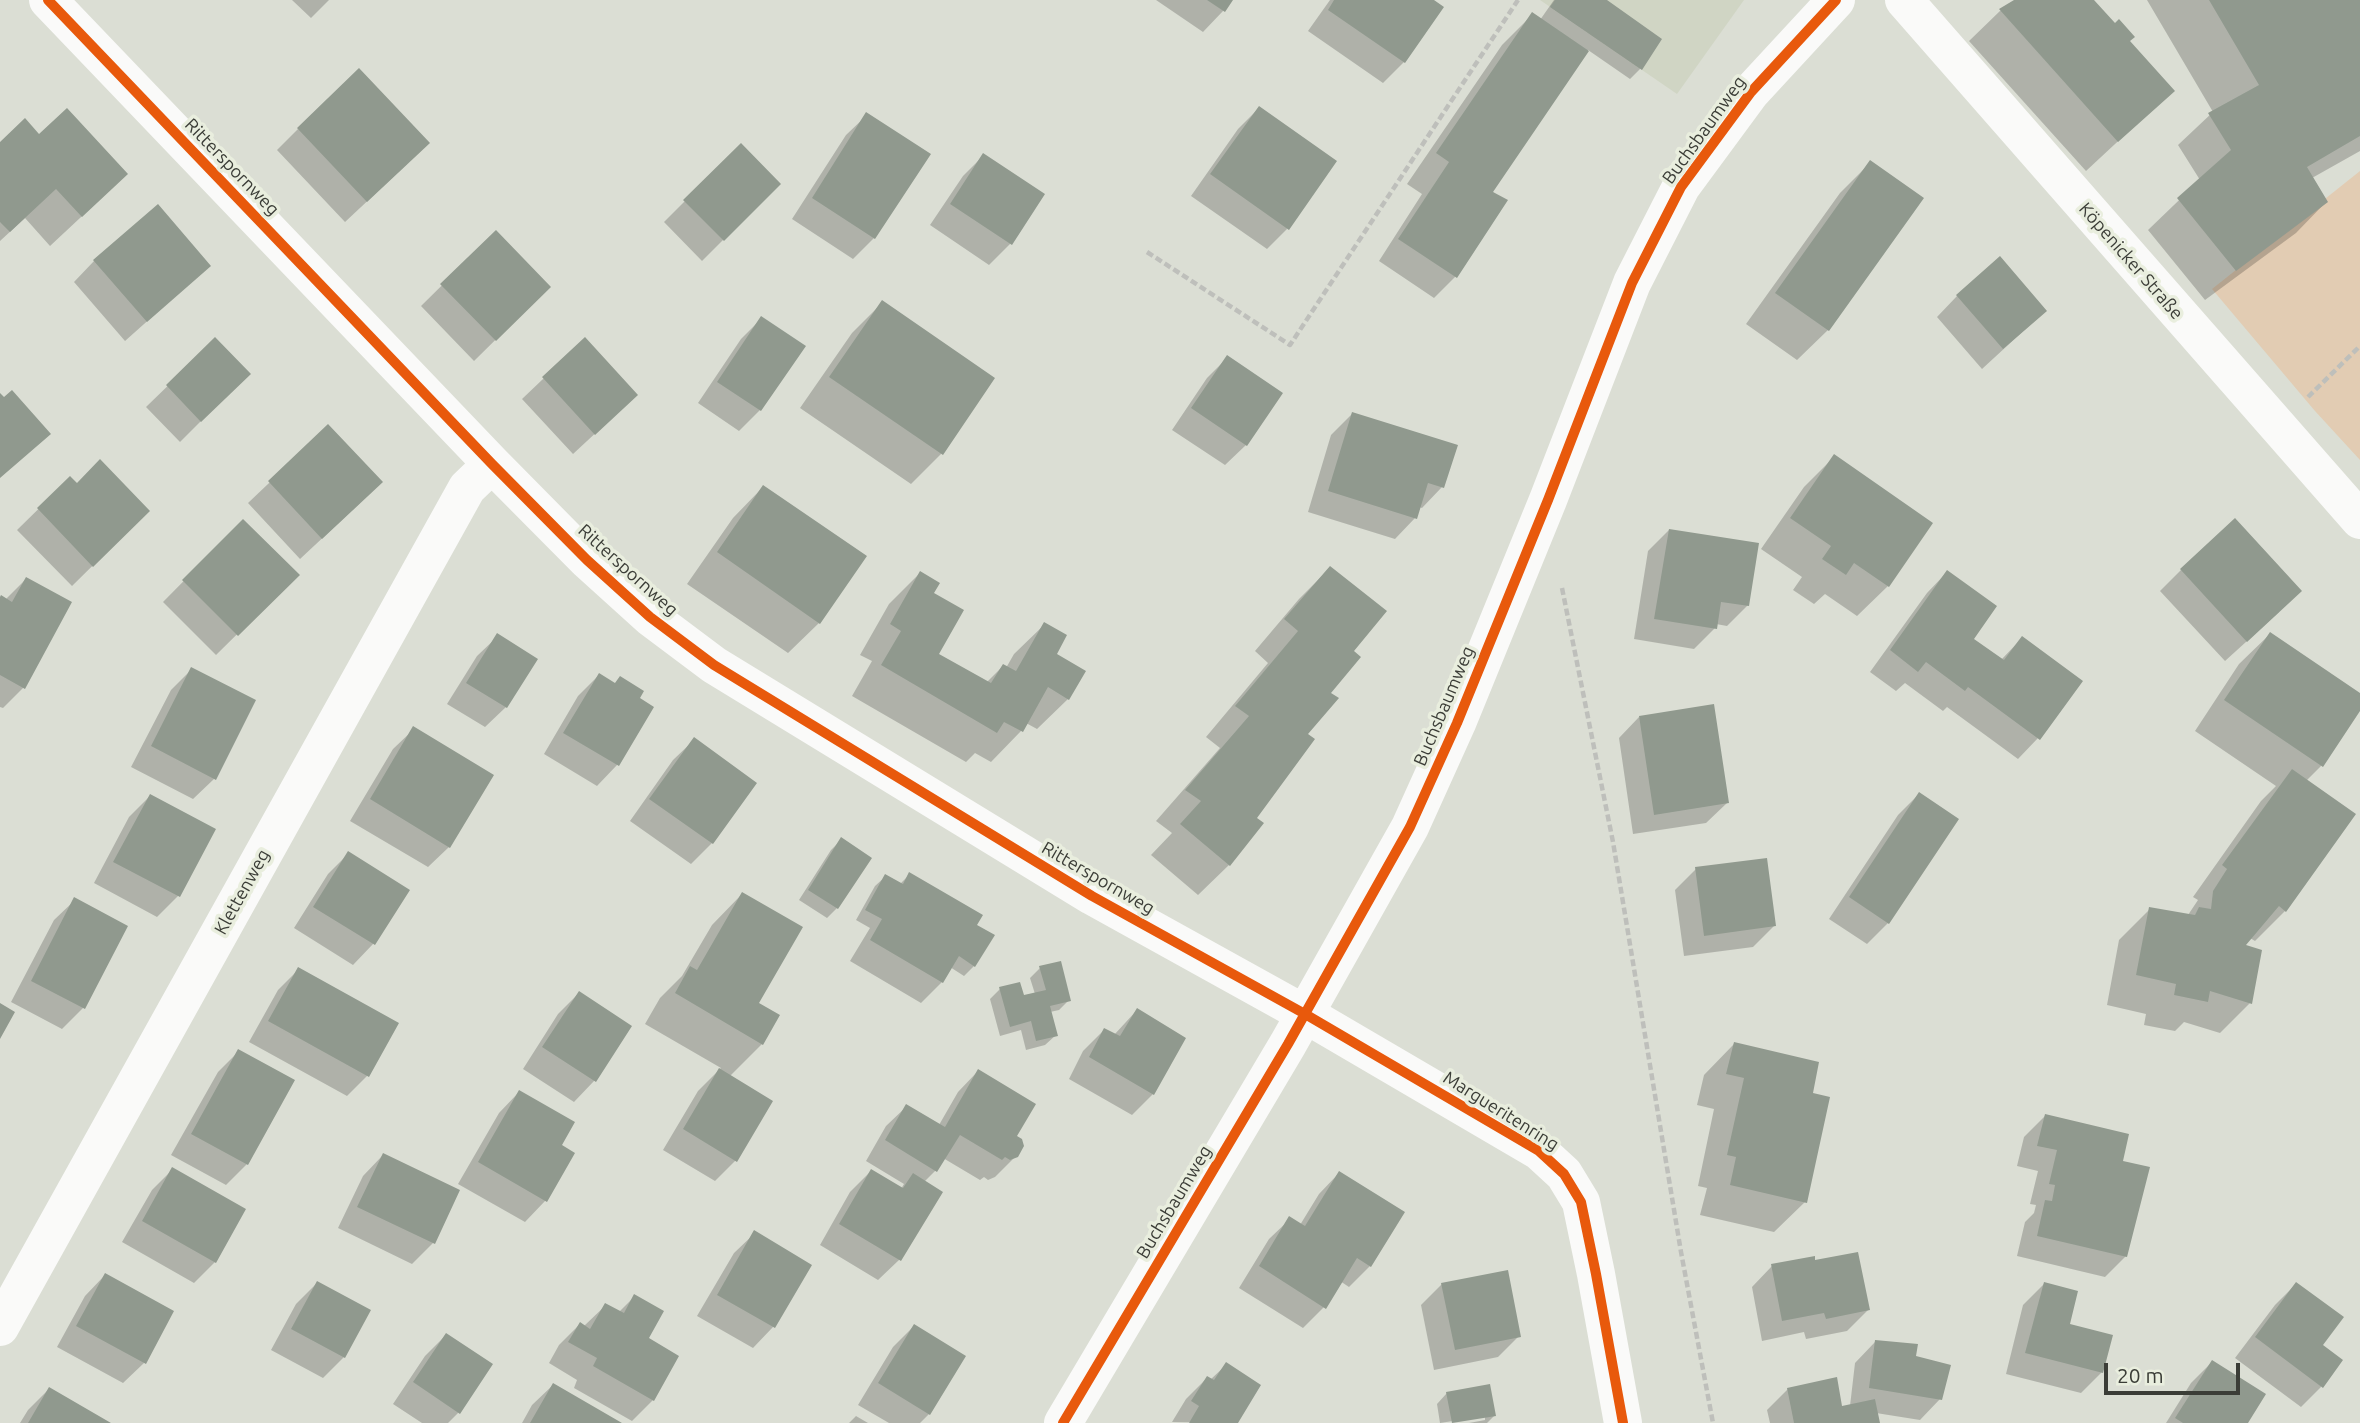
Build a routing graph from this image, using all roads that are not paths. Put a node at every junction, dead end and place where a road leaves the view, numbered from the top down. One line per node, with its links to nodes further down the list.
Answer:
1 (48, 0): 4 (street, Ritterspornweg)
2 (1836, 0): 6 (street, Buchsbaumweg)
3 (1904, 0): 5 (street, Köpenicker Straße)
4 (492, 464): 6 (street, Ritterspornweg); 7 (street, Klettenweg)
5 (2360, 520)
6 (1305, 1014): 8 (street, Buchsbaumweg); 9 (street, Margueritenring)
7 (0, 1327)
8 (1063, 1423)
9 (1623, 1423)

